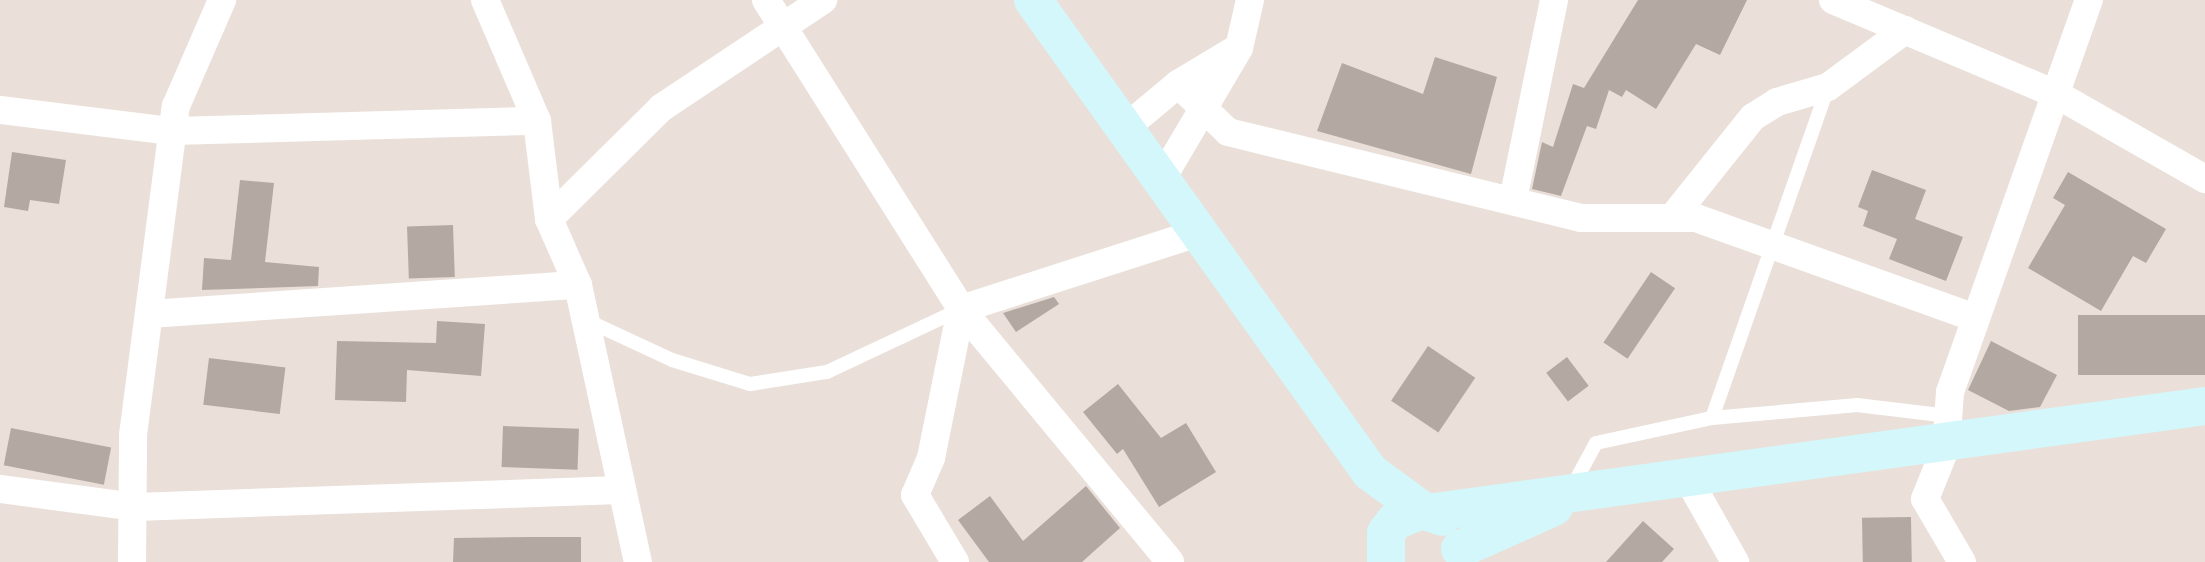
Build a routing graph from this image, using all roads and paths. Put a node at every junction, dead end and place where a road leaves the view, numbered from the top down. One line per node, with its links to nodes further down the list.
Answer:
1 (222, 0): 20 (street)
2 (485, 0): 18 (street)
3 (766, 0): 10 (street)
4 (823, 0): 10 (street)
5 (1033, 0): 19 (street)
6 (1250, 0): 12 (street)
7 (1554, 0): 23 (street)
8 (1833, 0): 11 (street)
9 (2089, 0): 15 (street)
10 (784, 25): 25 (street); 29 (street)
11 (1905, 30): 14 (street); 15 (street)
12 (1239, 48): 13 (street); 17 (street)
13 (1178, 85): 17 (street); 19 (street)
14 (1828, 87): 24 (street); 27 (lane)
15 (2056, 94): 21 (street); 31 (street)
16 (0, 110): 20 (street)
17 (1204, 111): 22 (street); 23 (street)
18 (537, 121): 20 (street); 25 (street)
19 (1124, 129): 22 (street)
20 (172, 131): 30 (street)
21 (2205, 179)
22 (1161, 180): 26 (street)
23 (1513, 200): 24 (street)
24 (1672, 218): 27 (street)
25 (549, 219): 28 (street)
26 (1198, 233): 29 (street); 36 (street)
27 (1772, 245): 31 (street); 34 (lane)
28 (578, 285): 30 (street); 32 (street)
29 (961, 309): 32 (lane); 47 (street); 48 (street)
30 (149, 314): 41 (street)
31 (1976, 318): 35 (street)
32 (586, 320): 40 (street)
33 (2205, 407): 35 (street)
34 (1712, 418): 35 (lane); 39 (lane)
35 (1947, 431): 37 (street); 50 (street)
36 (1370, 472): 42 (street); 43 (street)
37 (1687, 477): 39 (street); 49 (street)
38 (0, 489): 41 (street)
39 (1585, 489): 42 (street); 44 (street)
40 (620, 490): 41 (street); 46 (street)
41 (135, 507): 45 (street)
42 (1428, 511): 43 (street); 44 (street)
43 (1382, 551)
44 (1459, 555)
45 (132, 562)
46 (638, 562)
47 (955, 562)
48 (1170, 562)
49 (1735, 562)
50 (1962, 562)

